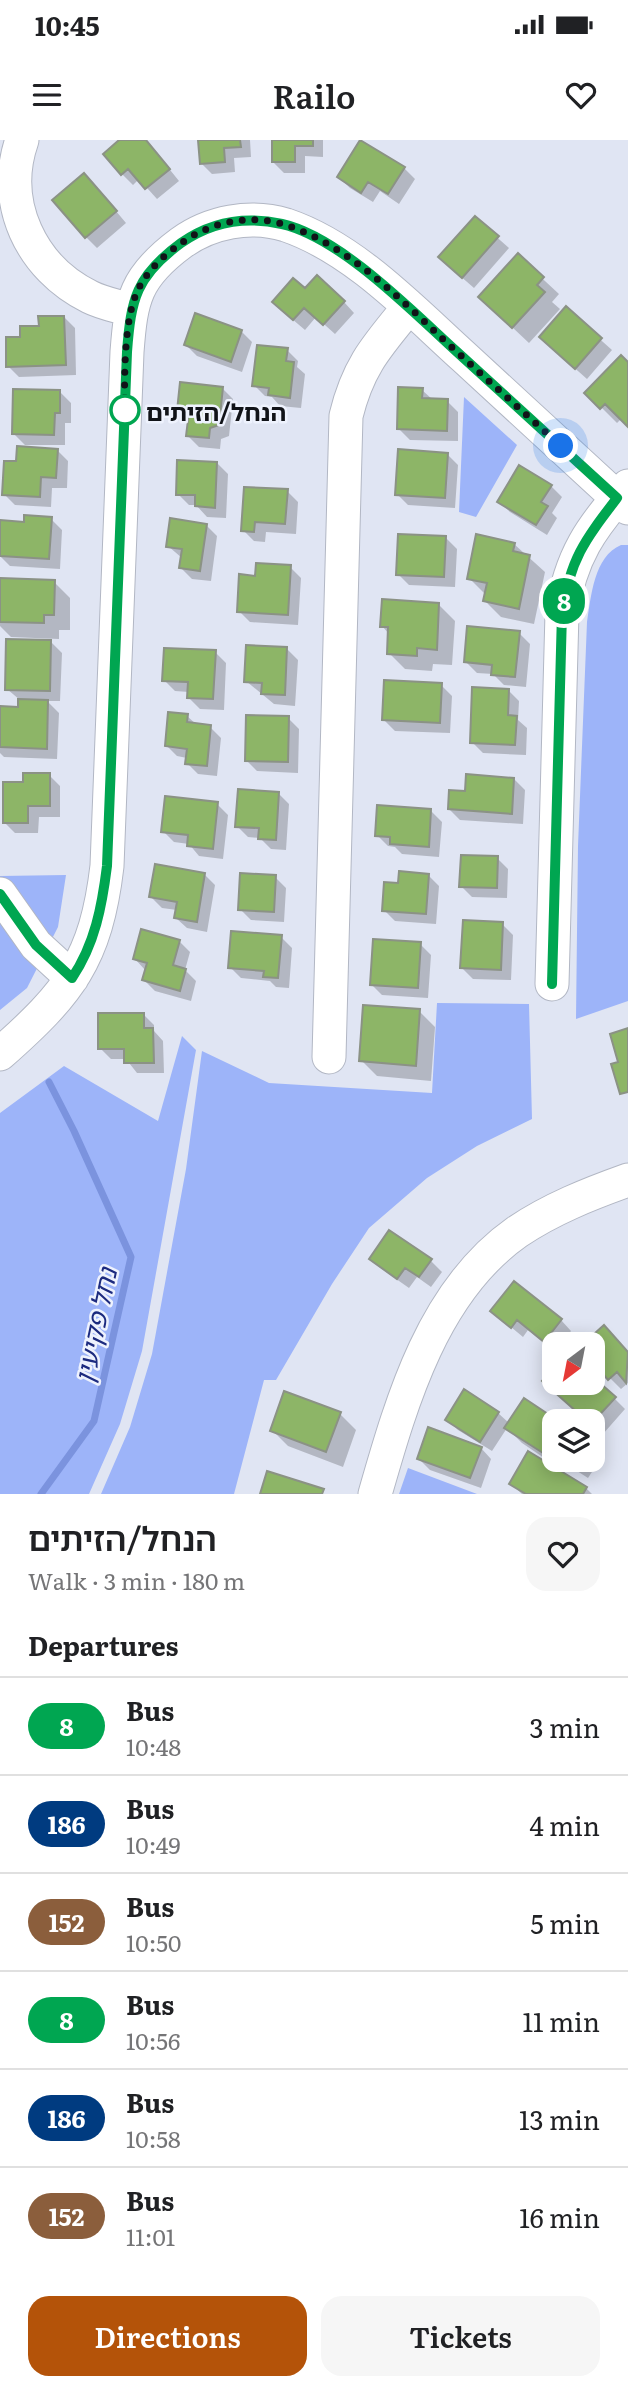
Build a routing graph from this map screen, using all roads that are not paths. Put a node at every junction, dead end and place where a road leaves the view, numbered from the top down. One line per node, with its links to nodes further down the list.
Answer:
1 (22, 140): 3 (street)
2 (409, 307): 3 (street); 4 (street); 9 (street)
3 (131, 310): 6 (street)
4 (625, 497): 7 (street)
5 (0, 894): 6 (street)
6 (72, 978): 8 (street)
7 (552, 984)
8 (0, 1055)
9 (329, 1057)
10 (628, 1180): 11 (street)
11 (375, 1494)

